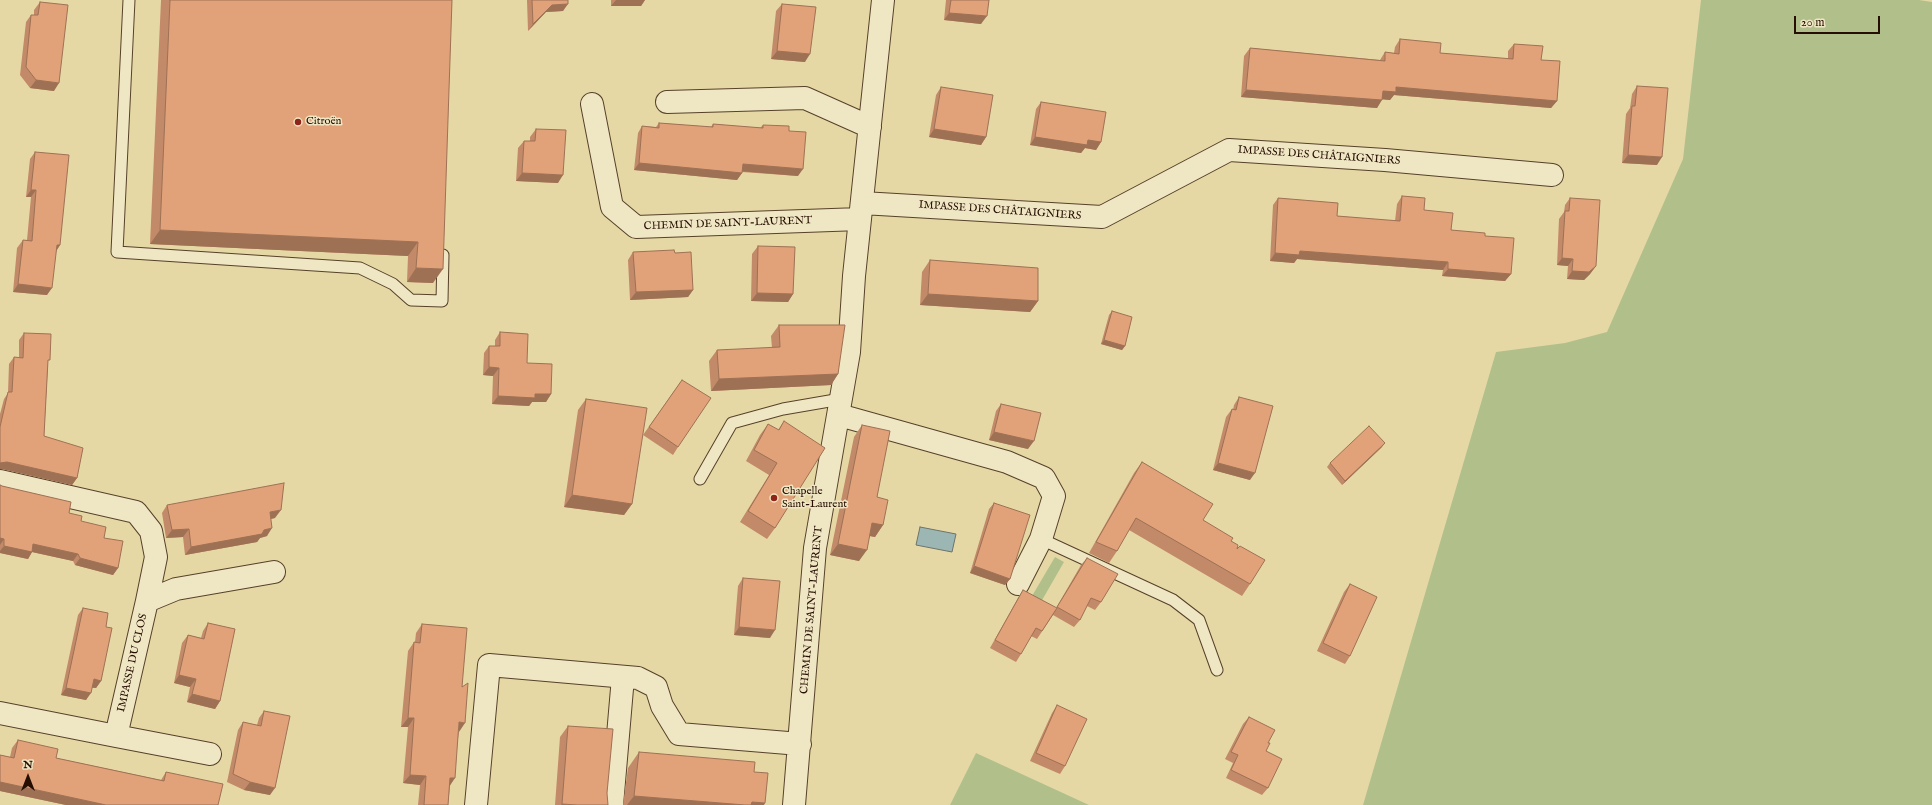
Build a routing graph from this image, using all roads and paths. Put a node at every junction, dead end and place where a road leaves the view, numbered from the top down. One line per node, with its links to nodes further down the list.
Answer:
1 (129, 0): 8 (lane)
2 (883, 0): 5 (street, CHEMIN DE SAINT-LAURENT)
3 (667, 102): 5 (street)
4 (592, 104): 7 (street, CHEMIN DE SAINT-LAURENT)
5 (870, 126): 7 (street, CHEMIN DE SAINT-LAURENT)
6 (1552, 175): 7 (street, IMPASSE DES CHÂTAIGNIERS)
7 (861, 211): 9 (street, CHEMIN DE SAINT-LAURENT)
8 (444, 246)
9 (840, 407): 10 (lane); 12 (street); 20 (street, CHEMIN DE SAINT-LAURENT)
10 (700, 480)
11 (0, 481): 15 (street)
12 (1041, 539): 14 (street); 16 (lane)
13 (274, 572): 15 (street, IMPASSE DU CLOS)
14 (1018, 584)
15 (148, 601): 19 (street, IMPASSE DU CLOS)
16 (1217, 670)
17 (622, 677): 20 (street); 22 (street); 23 (street)
18 (0, 713): 19 (street)
19 (116, 736): 21 (street)
20 (800, 744): 24 (street, CHEMIN DE SAINT-LAURENT)
21 (210, 754)
22 (476, 805)
23 (612, 805)
24 (794, 805)

